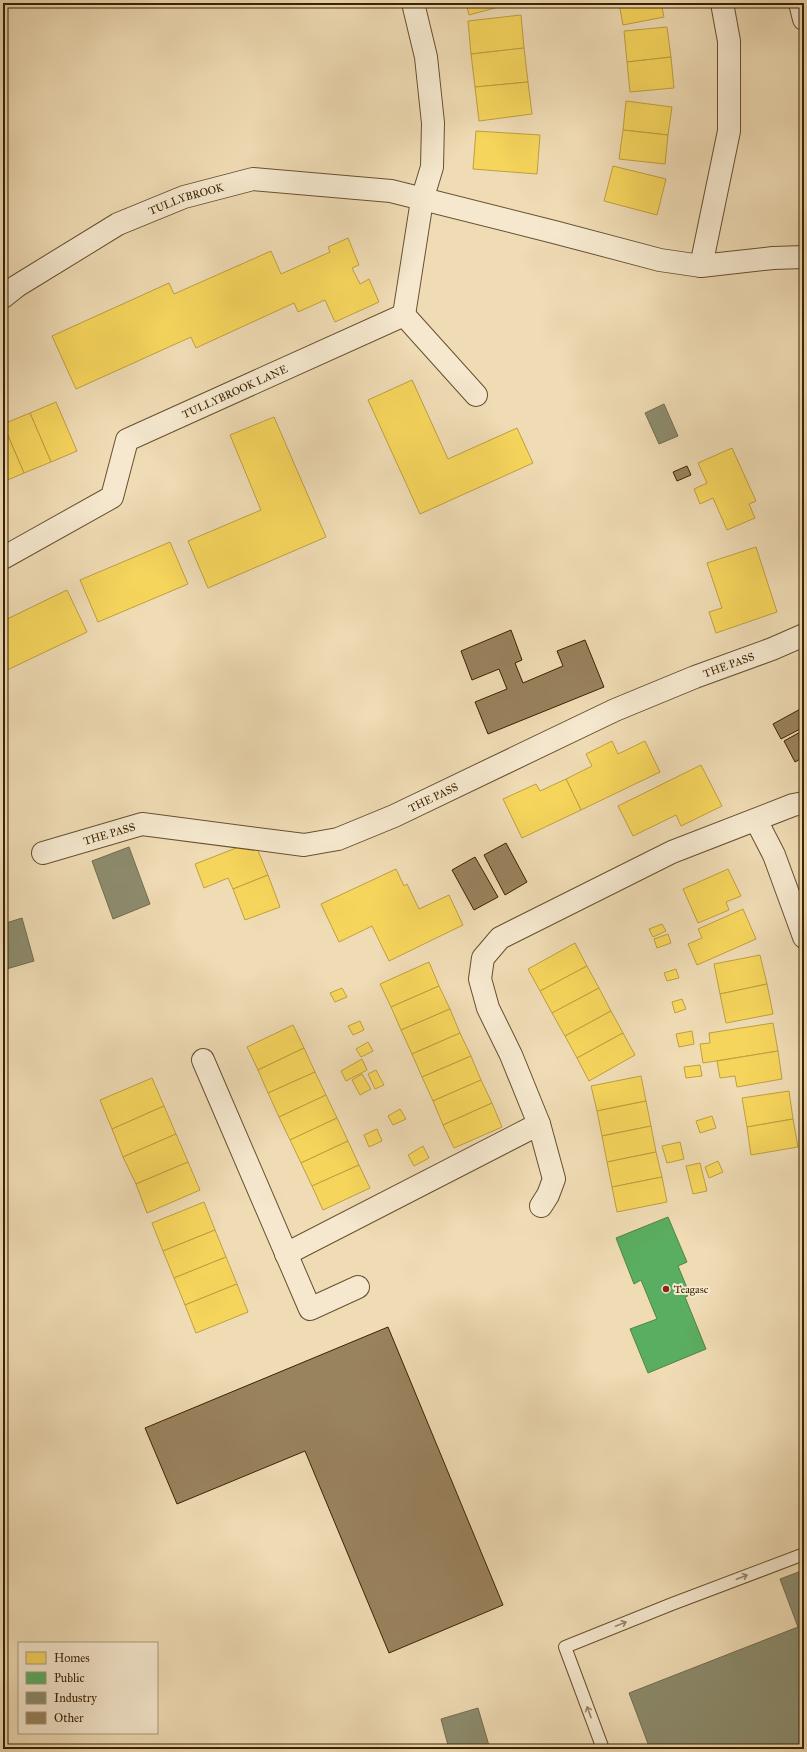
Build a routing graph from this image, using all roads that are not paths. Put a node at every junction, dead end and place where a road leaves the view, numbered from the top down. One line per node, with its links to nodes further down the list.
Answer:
1 (413, 3): 5 (street)
2 (722, 3): 7 (street)
3 (800, 3): 4 (street)
4 (804, 19)
5 (422, 200): 7 (street, TULLYBROOK); 8 (street, TULLYBROOK); 9 (street)
6 (804, 258): 7 (street, TULLYBROOK)
7 (702, 266)
8 (3, 297)
9 (404, 315): 10 (street); 11 (street, TULLYBROOK LANE)
10 (476, 395)
11 (3, 558)
12 (804, 635): 15 (street, THE PASS)
13 (804, 803): 14 (street)
14 (756, 820): 16 (street); 18 (street)
15 (43, 853)
16 (804, 937)
17 (203, 1060): 20 (street)
18 (540, 1124): 19 (street); 20 (street)
19 (541, 1206)
20 (286, 1254): 21 (street)
21 (358, 1287)
22 (804, 1554): 23 (lane, one-way to 22)
23 (602, 1749)

